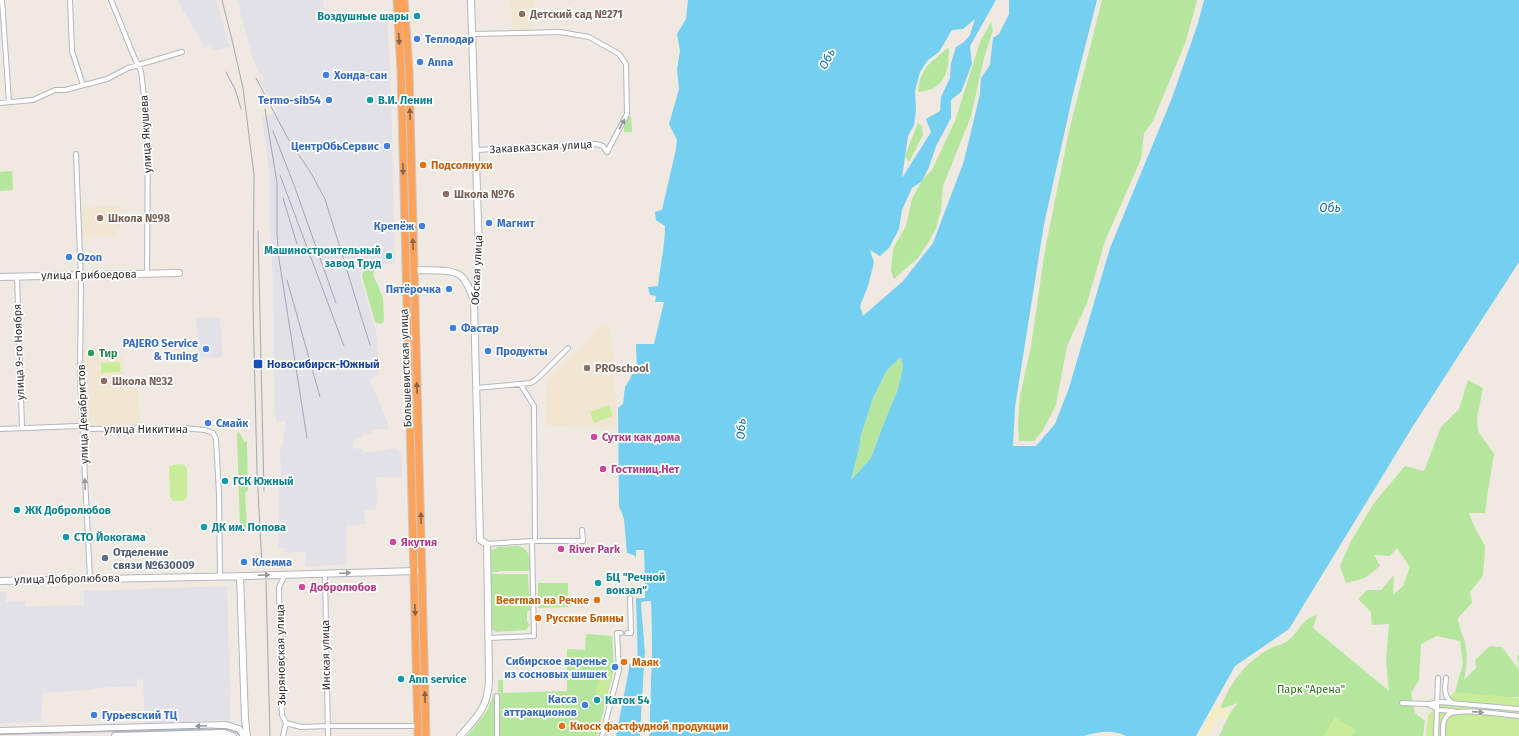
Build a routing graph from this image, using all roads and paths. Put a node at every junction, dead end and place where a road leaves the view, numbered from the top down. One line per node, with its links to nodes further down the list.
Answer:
1 (2, 0): 11 (street)
2 (70, 0): 10 (street)
3 (111, 0): 9 (street, улица Якушева)
4 (397, 0): 31 (highway, Большевистская улица, one-way to 31)
5 (404, 0): 15 (highway, Большевистская улица, one-way to 5)
6 (471, 0): 7 (street, Обская улица)
7 (472, 34): 13 (street, Обская улица); 13 (street, Закавказская улица, one-way to 7)
8 (182, 52): 9 (street)
9 (139, 65): 10 (street); 17 (street, улица Якушева)
10 (82, 85): 11 (street)
11 (9, 102): 12 (street)
12 (0, 103)
13 (476, 150): 21 (street, Обская улица)
14 (76, 154): 18 (street, улица Декабристов)
15 (414, 270): 21 (street); 32 (highway, Большевистская улица, one-way to 15)
16 (179, 273): 17 (street, улица Грибоедова)
17 (147, 274): 18 (street, улица Грибоедова)
18 (80, 275): 19 (street, улица Грибоедова); 27 (street, улица Декабристов)
19 (17, 276): 20 (street, улица Грибоедова); 25 (street, улица 9-го Ноября)
20 (0, 277)
21 (474, 301): 24 (street, Обская улица)
22 (568, 348): 23 (street)
23 (521, 385): 24 (street); 29 (street)
24 (476, 388): 30 (street, Обская улица)
25 (22, 427): 26 (street, улица Никитина); 27 (street, улица Никитина)
26 (0, 429)
27 (83, 429): 35 (street, улица Никитина); 37 (street, улица Декабристов, one-way to 27)
28 (582, 530): 29 (street)
29 (533, 541): 30 (street); 42 (street)
30 (487, 544): 42 (street)
31 (414, 571): 32 (street, улица Добролюбова); 33 (street, улица Добролюбова, one-way to 31); 63 (highway, Большевистская улица, one-way to 63)
32 (422, 571): 73 (highway, Большевистская улица, one-way to 32)
33 (325, 574): 34 (street, улица Добролюбова); 62 (street, Инская улица)
34 (282, 575): 36 (street, улица Добролюбова, one-way to 34, bridge); 61 (street, Зыряновская улица)
35 (220, 576): 36 (street, улица Добролюбова); 37 (street, улица Добролюбова)
36 (240, 576): 58 (street)
37 (90, 579): 38 (street, улица Добролюбова)
38 (0, 581)
39 (630, 598): 41 (street)
40 (621, 633): 77 (street)
41 (627, 633)
42 (489, 638): 60 (street)
43 (1438, 678): 45 (street)
44 (1446, 678): 46 (street)
45 (1438, 691): 49 (street); 51 (street)
46 (1445, 692): 50 (street); 51 (street)
47 (497, 696): 76 (street)
48 (1402, 703): 49 (street)
49 (1428, 704): 51 (street); 57 (street)
50 (1455, 704): 51 (street); 52 (street)
51 (1441, 706): 54 (street); 57 (street); 59 (street)
52 (1491, 707): 53 (street); 55 (street)
53 (1519, 709)
54 (1459, 711): 55 (street, one-way to 55); 59 (street)
55 (1491, 713): 56 (street)
56 (1519, 716)
57 (1437, 718): 78 (street)
58 (245, 719): 64 (street); 69 (street)
59 (1444, 721): 79 (street)
60 (473, 722): 74 (street); 75 (street)
61 (286, 723): 62 (street); 70 (street, Зыряновская улица)
62 (328, 726): 63 (street); 71 (street, Инская улица)
63 (418, 726): 72 (highway, Большевистская улица)
64 (239, 729): 65 (street, one-way to 65); 68 (street); 69 (street)
65 (0, 731)
66 (115, 736): 67 (street)
67 (232, 736)
68 (236, 736)
69 (245, 736)
70 (283, 736)
71 (328, 736)
72 (418, 736)
73 (426, 736)
74 (457, 736)
75 (460, 736)
76 (497, 736)
77 (602, 736)
78 (1436, 736)
79 (1443, 736)

